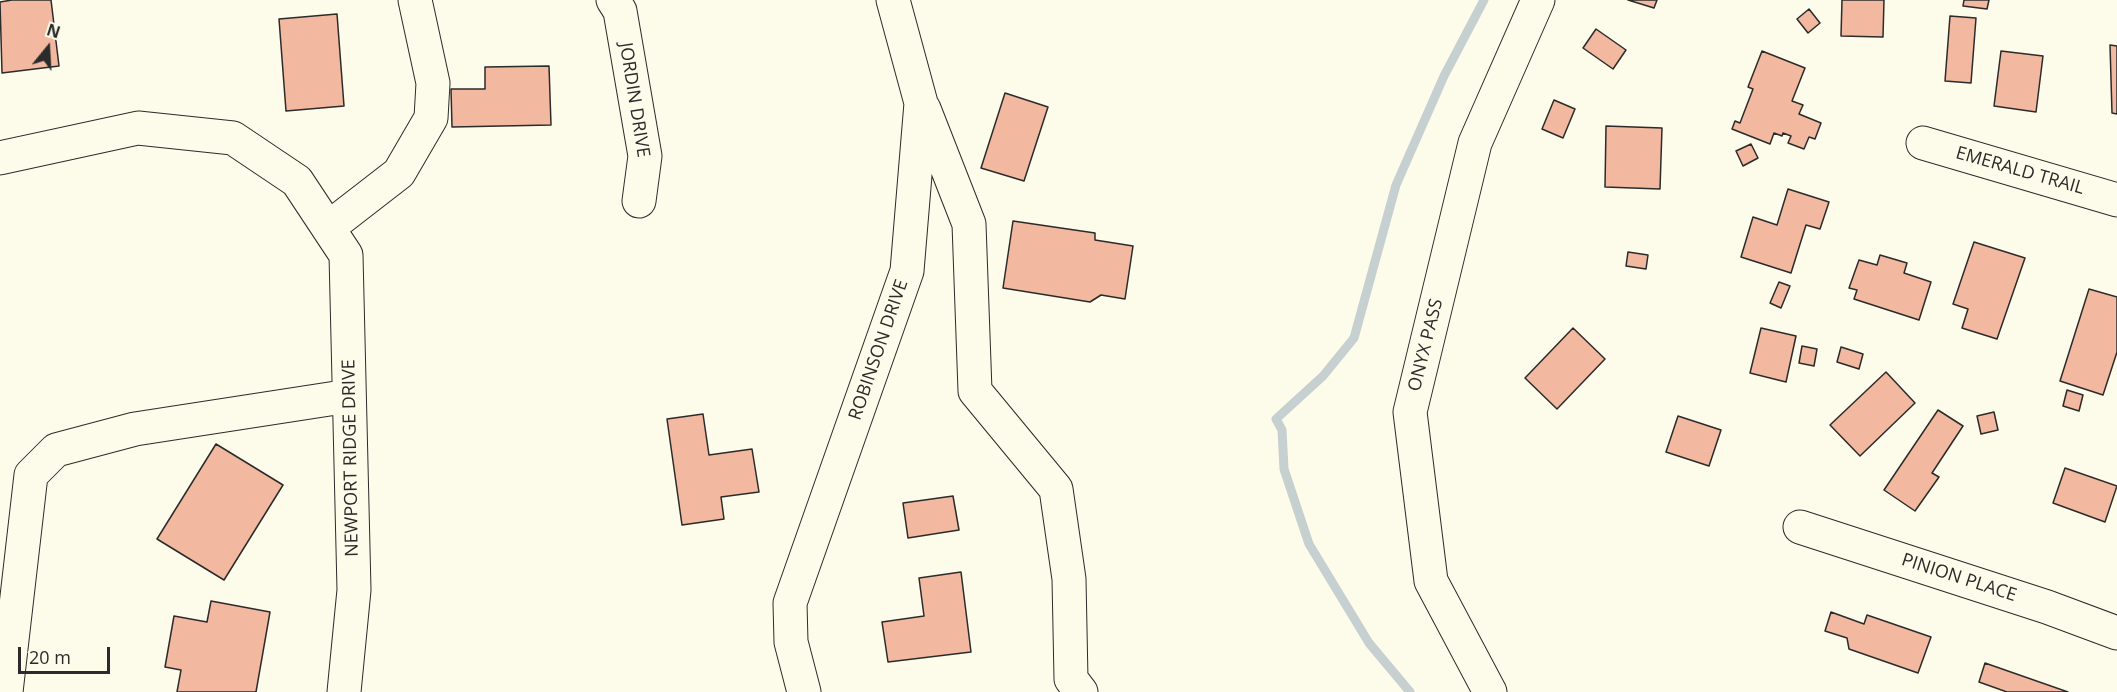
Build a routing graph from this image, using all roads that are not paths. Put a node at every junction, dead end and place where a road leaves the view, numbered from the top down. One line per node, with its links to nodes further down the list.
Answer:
1 (415, 0): 10 (street)
2 (613, 0): 9 (street, JORDIN DRIVE)
3 (893, 0): 5 (street, ROBINSON DRIVE)
4 (1538, 0): 18 (street, ONYX PASS)
5 (921, 103): 16 (street, ROBINSON DRIVE); 17 (street)
6 (1923, 143): 8 (street, EMERALD TRAIL)
7 (0, 158): 10 (street, NEWPORT RIDGE DRIVE)
8 (2117, 200)
9 (639, 201)
10 (328, 228): 11 (street, NEWPORT RIDGE DRIVE)
11 (349, 396): 14 (street); 15 (street, NEWPORT RIDGE DRIVE)
12 (1800, 526): 13 (street, PINION PLACE)
13 (2117, 633)
14 (6, 692)
15 (344, 692)
16 (804, 692)
17 (1081, 692)
18 (1490, 692)

